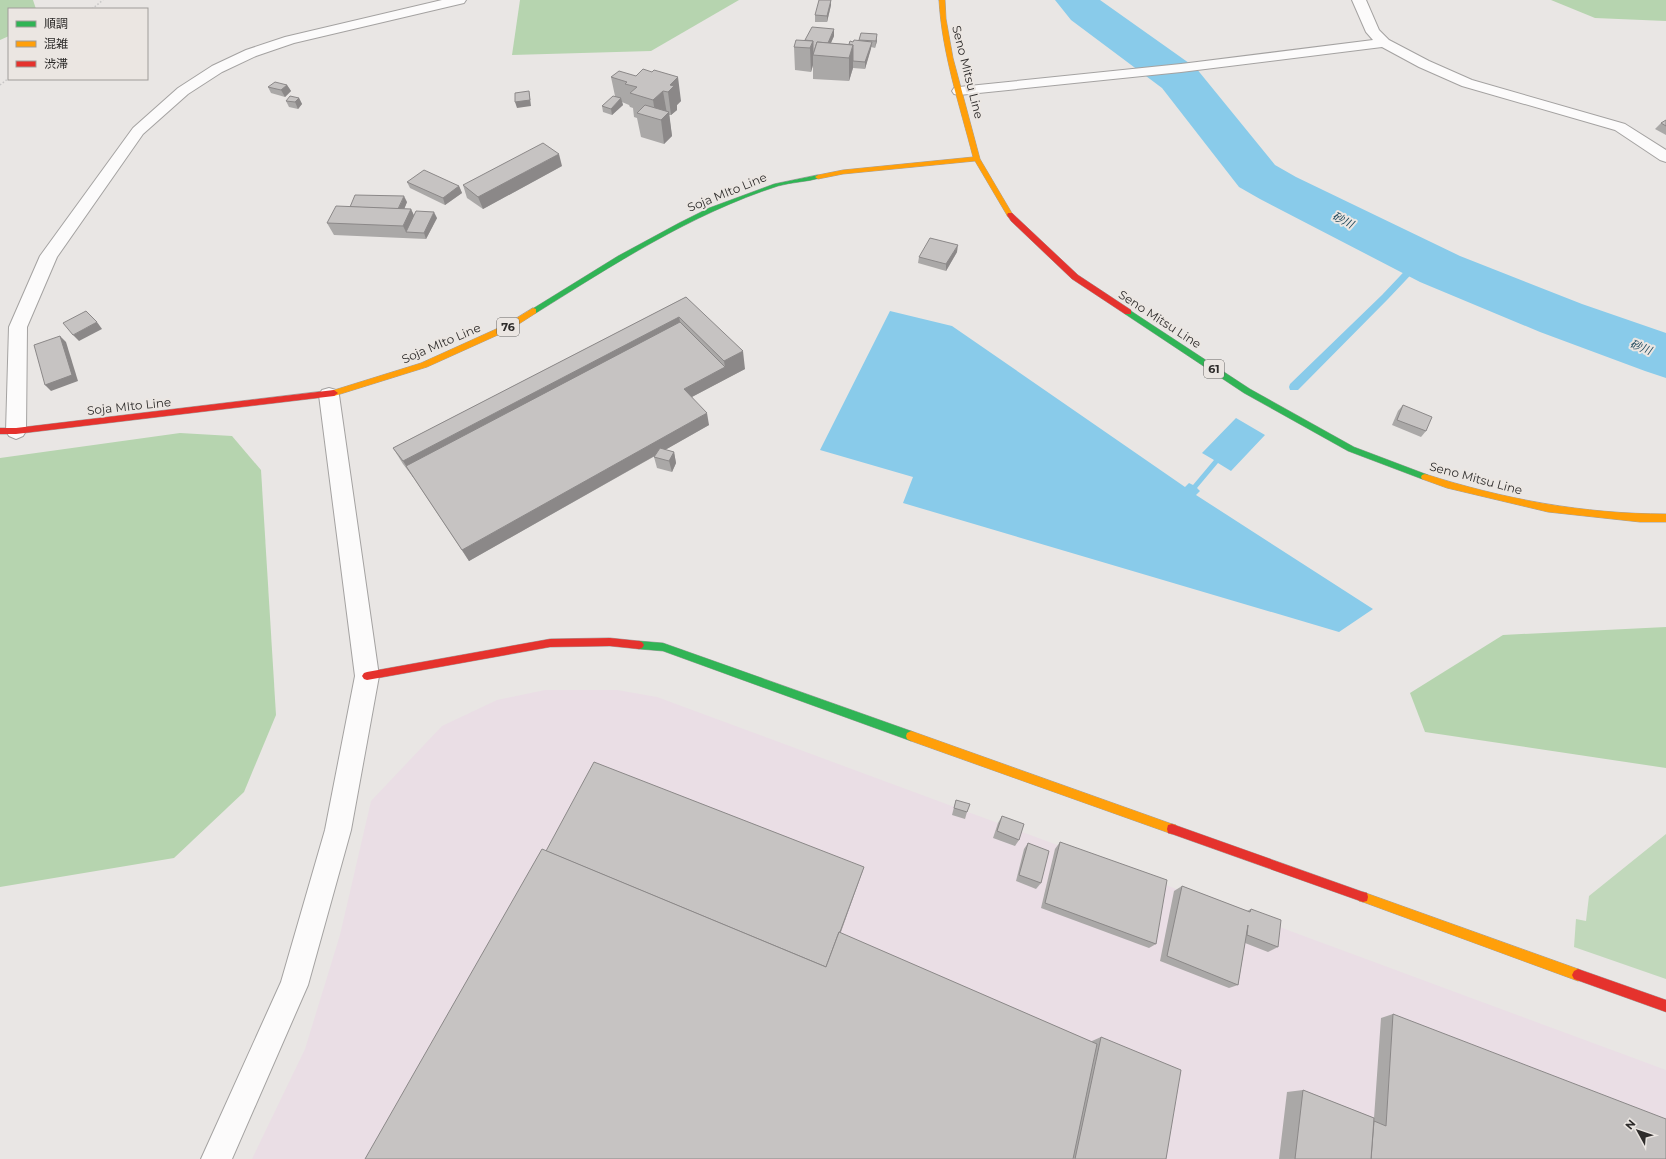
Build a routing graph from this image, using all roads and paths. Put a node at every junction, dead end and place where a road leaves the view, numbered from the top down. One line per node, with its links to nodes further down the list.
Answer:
1 (103, 0): 5 (path)
2 (459, 0): 14 (street)
3 (942, 0): 9 (main road, Seno Mitsu Line / 61)
4 (1359, 0): 6 (street)
5 (93, 8)
6 (1384, 43): 9 (street); 10 (street)
7 (8, 79): 8 (path)
8 (0, 85)
9 (960, 91): 11 (main road, Seno Mitsu Line / 61)
10 (1666, 157)
11 (978, 159): 12 (main road, Soja MIto Line / 76); 15 (main road, Seno Mitsu Line / 61)
12 (329, 395): 14 (main road, Soja MIto Line / 76); 16 (street)
13 (0, 431): 14 (main road, Soja MIto Line / 76)
14 (16, 431)
15 (1666, 518)
16 (367, 676): 17 (main road); 18 (street)
17 (1666, 1006)
18 (216, 1159)

